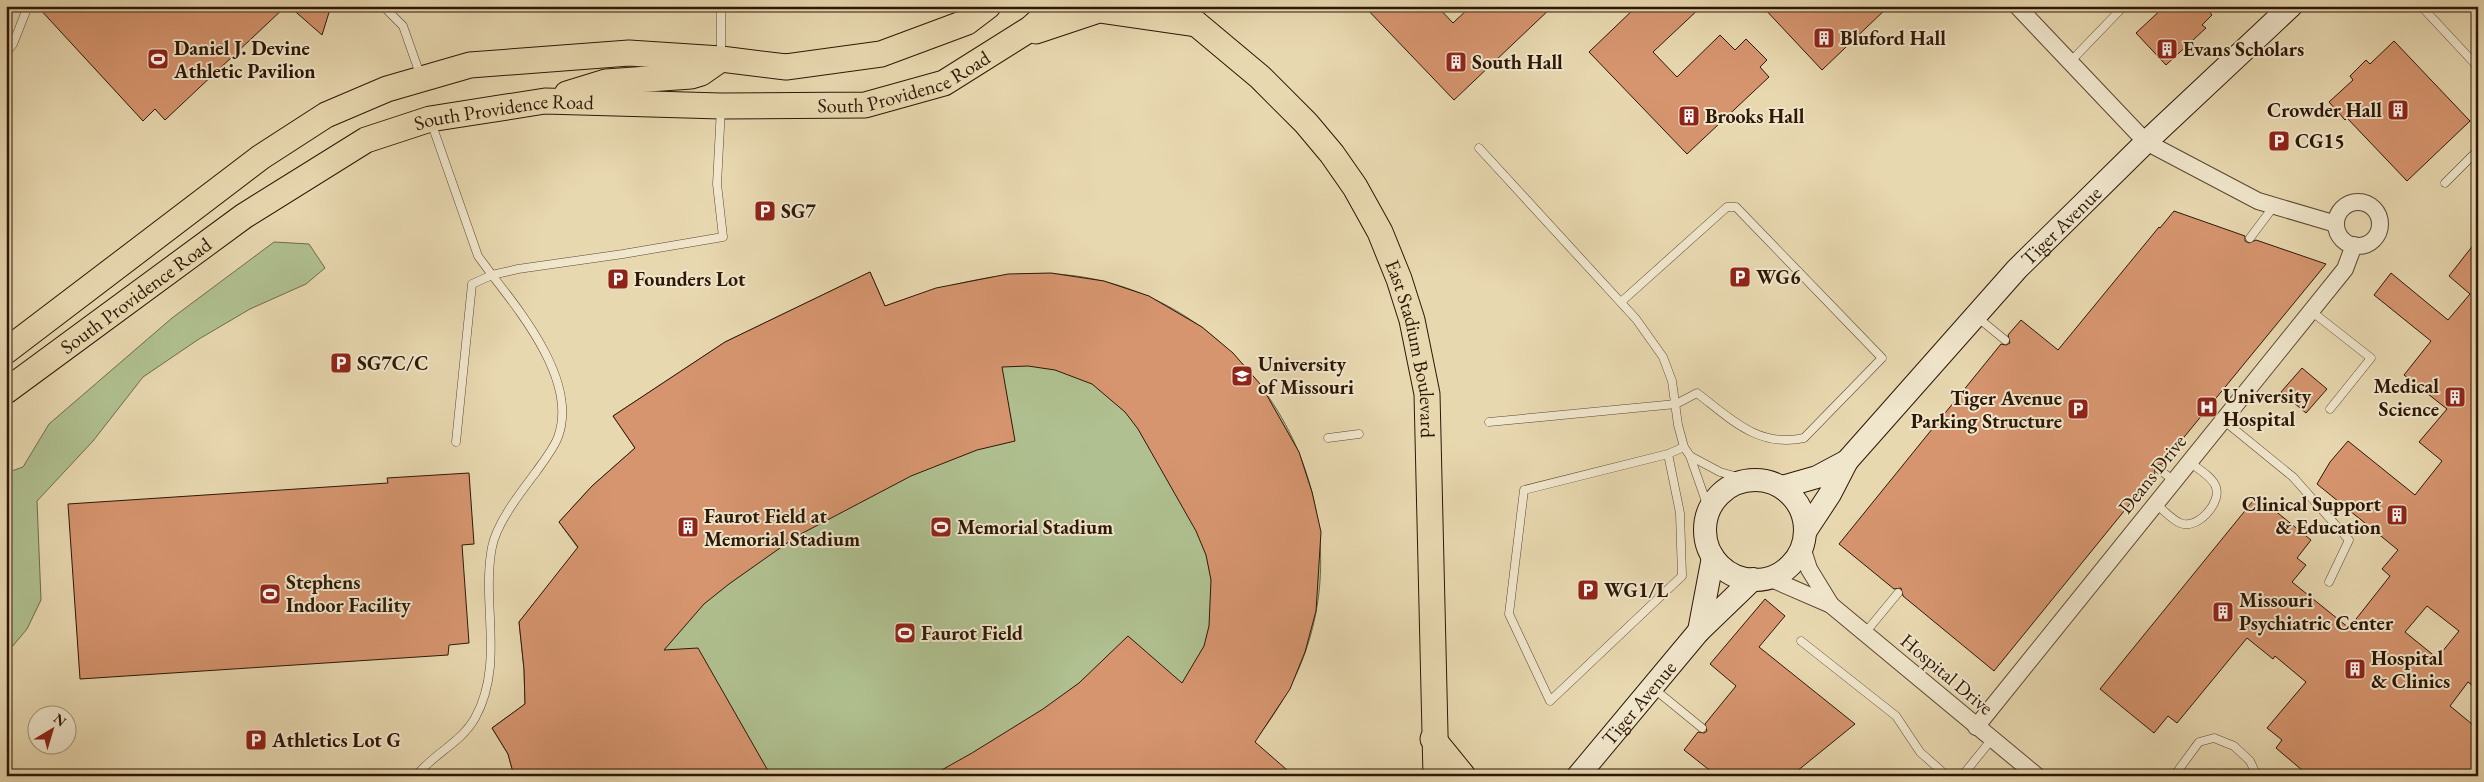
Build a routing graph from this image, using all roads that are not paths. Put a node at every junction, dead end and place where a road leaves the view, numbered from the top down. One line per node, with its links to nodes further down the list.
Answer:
1 (28, 6): 13 (lane)
2 (383, 6): 17 (lane)
3 (721, 6): 14 (lane)
4 (1056, 6): 12 (main road, South Providence Road)
5 (1175, 6): 11 (main road, East Stadium Boulevard)
6 (2017, 6): 15 (street)
7 (2124, 6): 15 (lane)
8 (2420, 6): 16 (lane)
9 (985, 8): 14 (main road, South Providence Road)
10 (2279, 10): 21 (street, Tiger Avenue)
11 (1194, 15): 12 (main road); 66 (main road, East Stadium Boulevard)
12 (1008, 43): 19 (main road, South Providence Road)
13 (6, 53)
14 (721, 59): 17 (main road, South Providence Road); 18 (main road)
15 (2070, 62): 21 (street)
16 (2478, 67)
17 (422, 79): 34 (main road, South Providence Road)
18 (546, 101): 19 (main road, South Providence Road); 20 (main road, South Providence Road)
19 (721, 106): 29 (lane)
20 (430, 119): 29 (lane); 35 (main road, South Providence Road)
21 (2146, 142): 25 (street); 32 (street, Tiger Avenue)
22 (1479, 148): 30 (lane)
23 (2478, 150): 24 (lane)
24 (2445, 183)
25 (2274, 206): 26 (street); 27 (lane)
26 (2336, 224): 28 (street); 28 (street)
27 (2250, 238)
28 (2354, 245): 31 (street, Deans Drive)
29 (492, 275): 42 (lane); 68 (lane)
30 (1621, 302): 36 (lane); 36 (lane)
31 (2311, 310): 37 (lane); 38 (street, Deans Drive)
32 (1976, 316): 33 (lane); 46 (street, Tiger Avenue)
33 (2005, 340)
34 (6, 351)
35 (6, 391)
36 (1676, 404): 39 (lane); 43 (lane)
37 (2330, 409)
38 (2223, 420): 47 (street, Deans Drive); 57 (lane)
39 (1489, 422)
40 (1359, 434): 41 (lane)
41 (1328, 438)
42 (456, 442)
43 (1684, 447): 44 (lane); 45 (lane)
44 (1668, 454): 44 (lane)
45 (1690, 456): 49 (lane); 53 (lane)
46 (1847, 460): 51 (street, Tiger Avenue); 54 (street, Tiger Avenue)
47 (2189, 462): 50 (street, Deans Drive); 52 (lane)
48 (2159, 468): 50 (lane)
49 (1749, 480): 51 (street); 53 (street)
50 (2174, 481): 52 (street, Deans Drive)
51 (1782, 487): 54 (street)
52 (2156, 504): 64 (street, Deans Drive)
53 (1709, 510): 55 (street)
54 (1804, 539): 56 (street); 59 (street, Hospital Drive)
55 (1714, 557): 56 (street); 60 (street, Tiger Avenue)
56 (1761, 578): 59 (street, Hospital Drive); 60 (street, Tiger Avenue)
57 (2329, 582)
58 (1898, 593): 61 (lane)
59 (1831, 605): 61 (street, Hospital Drive)
60 (1699, 631): 63 (street, Tiger Avenue)
61 (1865, 633): 64 (street, Hospital Drive)
62 (1801, 640): 72 (lane)
63 (1654, 688): 65 (lane); 71 (street, Tiger Avenue)
64 (1976, 727): 67 (street, Hospital Drive)
65 (1702, 728)
66 (1434, 739): 69 (main road, East Stadium Boulevard); 70 (main road)
67 (1992, 739): 73 (lane); 74 (street, Hospital Drive)
68 (416, 776)
69 (1436, 776)
70 (1463, 776)
71 (1578, 776)
72 (1948, 776)
73 (1962, 776)
74 (2037, 776)
75 (2174, 776): 76 (lane)
76 (2257, 776)

